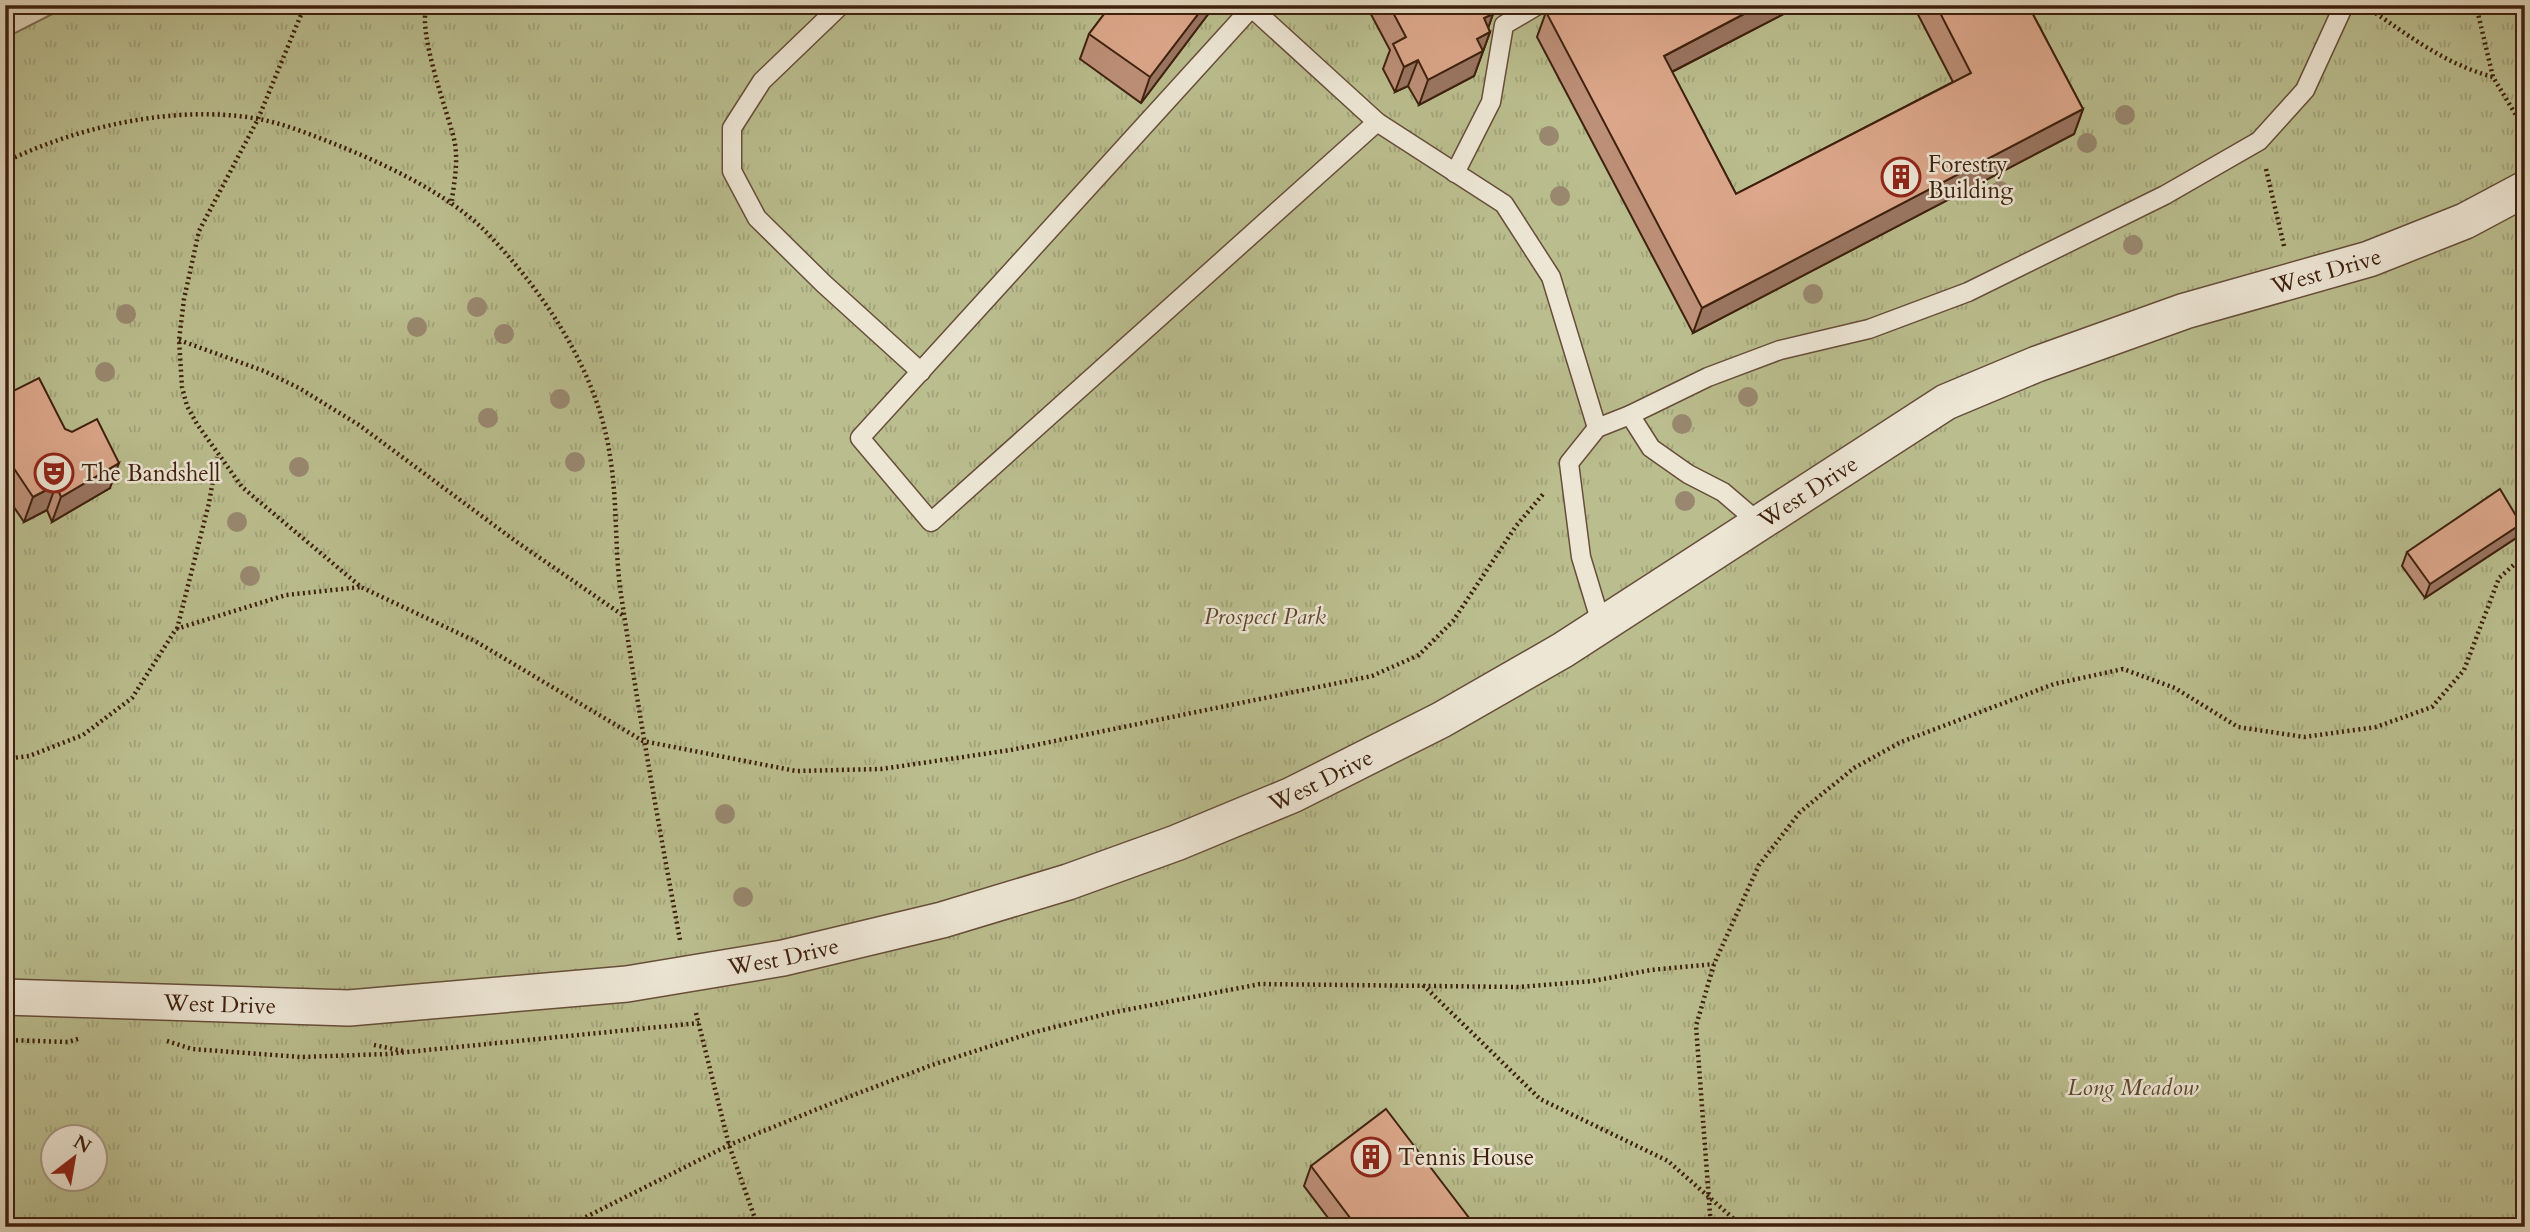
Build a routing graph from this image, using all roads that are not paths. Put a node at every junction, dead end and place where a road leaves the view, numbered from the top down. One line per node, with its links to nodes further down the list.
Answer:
1 (841, 5): 8 (lane)
2 (1538, 5): 6 (lane)
3 (2344, 5): 9 (lane)
4 (1253, 7): 5 (lane); 8 (lane)
5 (1377, 122): 6 (lane); 8 (lane)
6 (1455, 173): 10 (lane)
7 (2525, 189): 11 (street, West Drive)
8 (921, 372)
9 (1630, 415): 10 (lane); 11 (lane)
10 (1597, 428): 12 (lane)
11 (1758, 522): 12 (street, West Drive)
12 (1601, 623): 13 (street, West Drive)
13 (5, 997)

